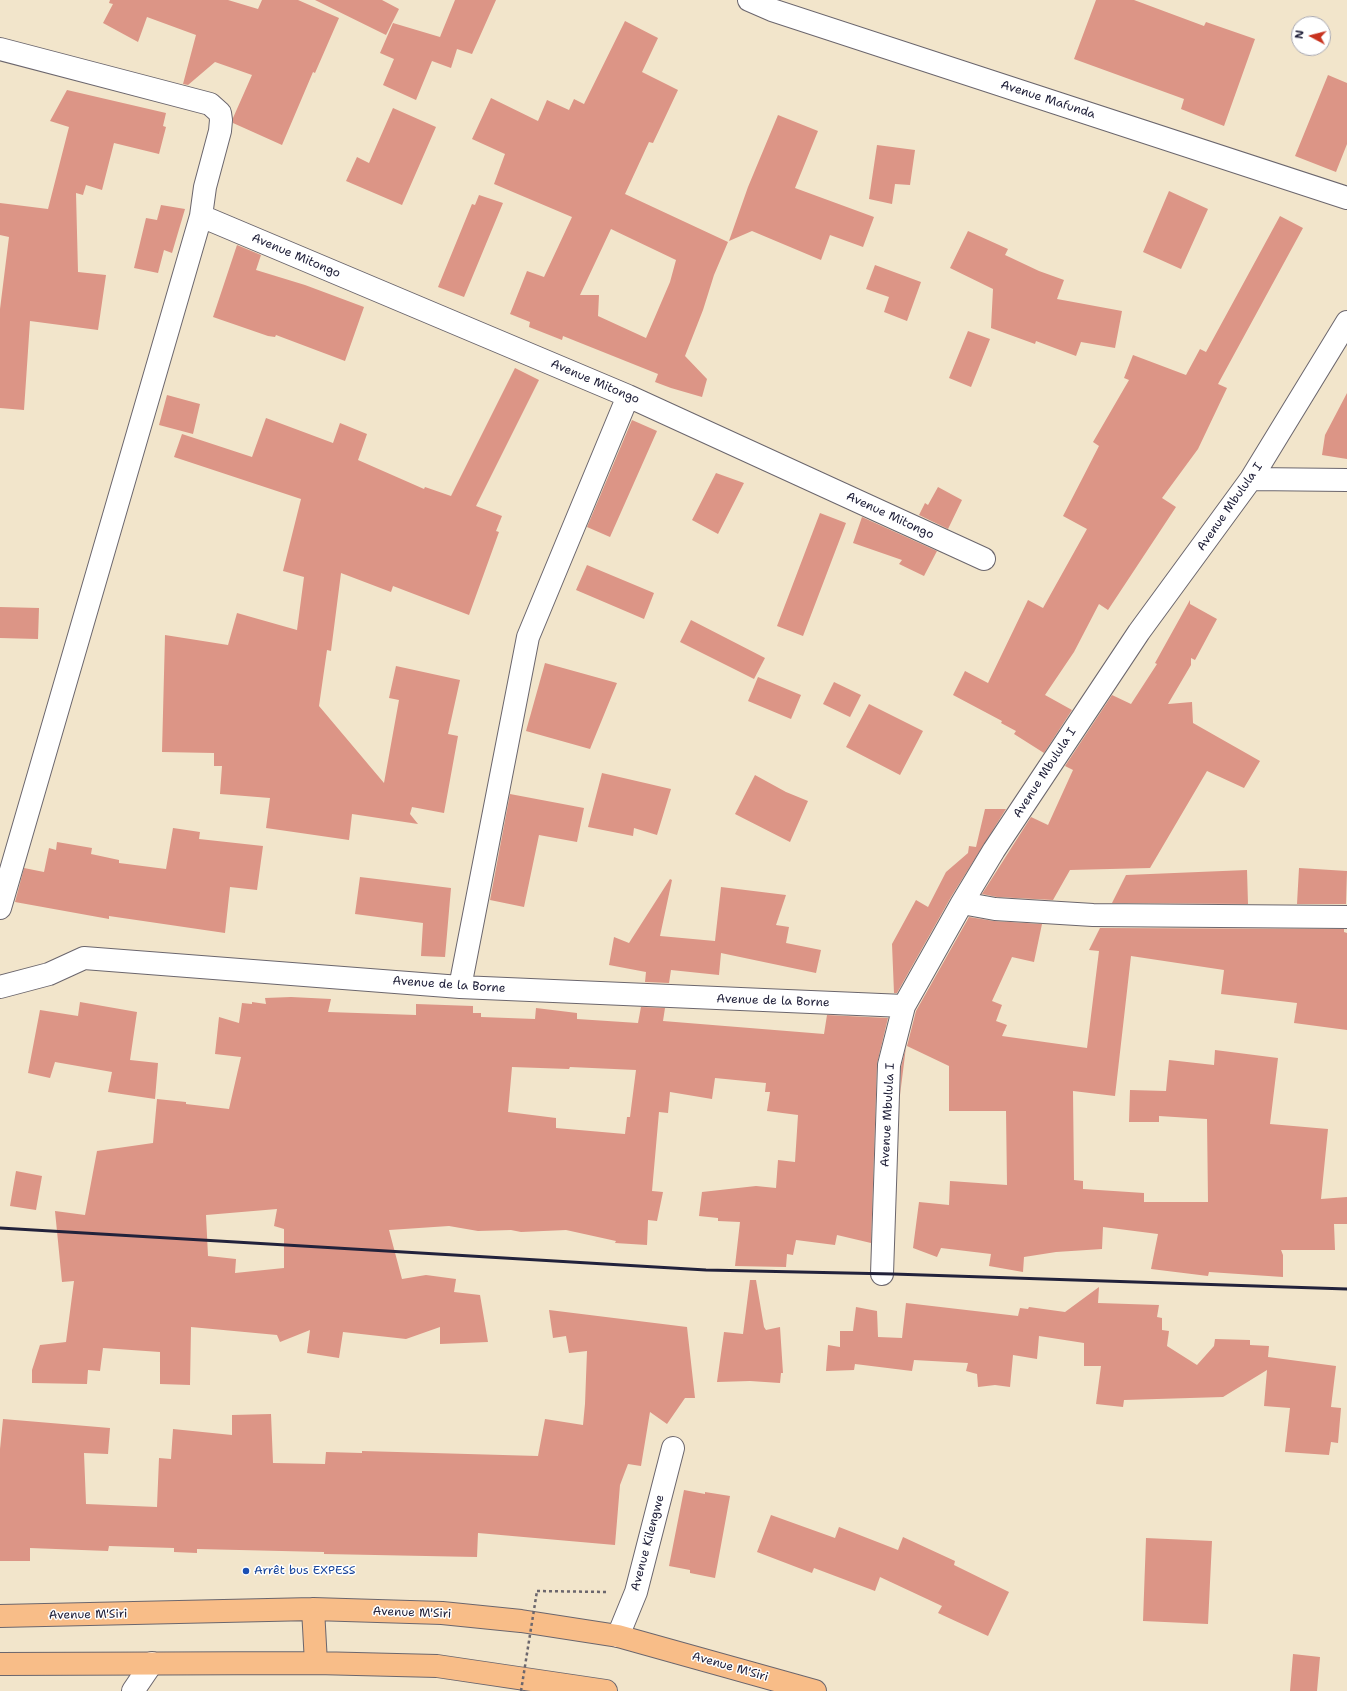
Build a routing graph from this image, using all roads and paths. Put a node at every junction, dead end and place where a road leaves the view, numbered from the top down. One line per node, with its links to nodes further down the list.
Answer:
1 (749, 0): 3 (street, Avenue Mafunda)
2 (0, 49): 4 (street)
3 (1347, 198)
4 (201, 216): 6 (street, Avenue Mitongo); 11 (street)
5 (1347, 322): 7 (street, Avenue Mbulula I)
6 (628, 396): 9 (street, Avenue Mitongo); 14 (street)
7 (1251, 479): 8 (street); 10 (street, Avenue Mbulula I)
8 (1347, 480)
9 (984, 559)
10 (962, 904): 12 (street); 15 (street, Avenue Mbulula I)
11 (0, 908)
12 (1347, 917)
13 (0, 987): 14 (street, Avenue de la Borne)
14 (460, 987): 15 (street, Avenue de la Borne)
15 (904, 1006): 16 (street, Avenue Mbulula I)
16 (882, 1274)
17 (673, 1448): 18 (street, Avenue Kilengwe)
18 (636, 1592): 21 (street, Avenue Kilengwe); 27 (path, bridge)
19 (313, 1609): 20 (highway, Avenue M'Siri); 21 (highway, Avenue M'Siri); 23 (highway)
20 (0, 1616)
21 (618, 1636): 28 (highway, Avenue M'Siri)
22 (152, 1663): 23 (highway); 24 (highway); 26 (street)
23 (316, 1663): 25 (highway)
24 (0, 1664)
25 (600, 1690)
26 (133, 1691)
27 (521, 1691)
28 (815, 1691)

